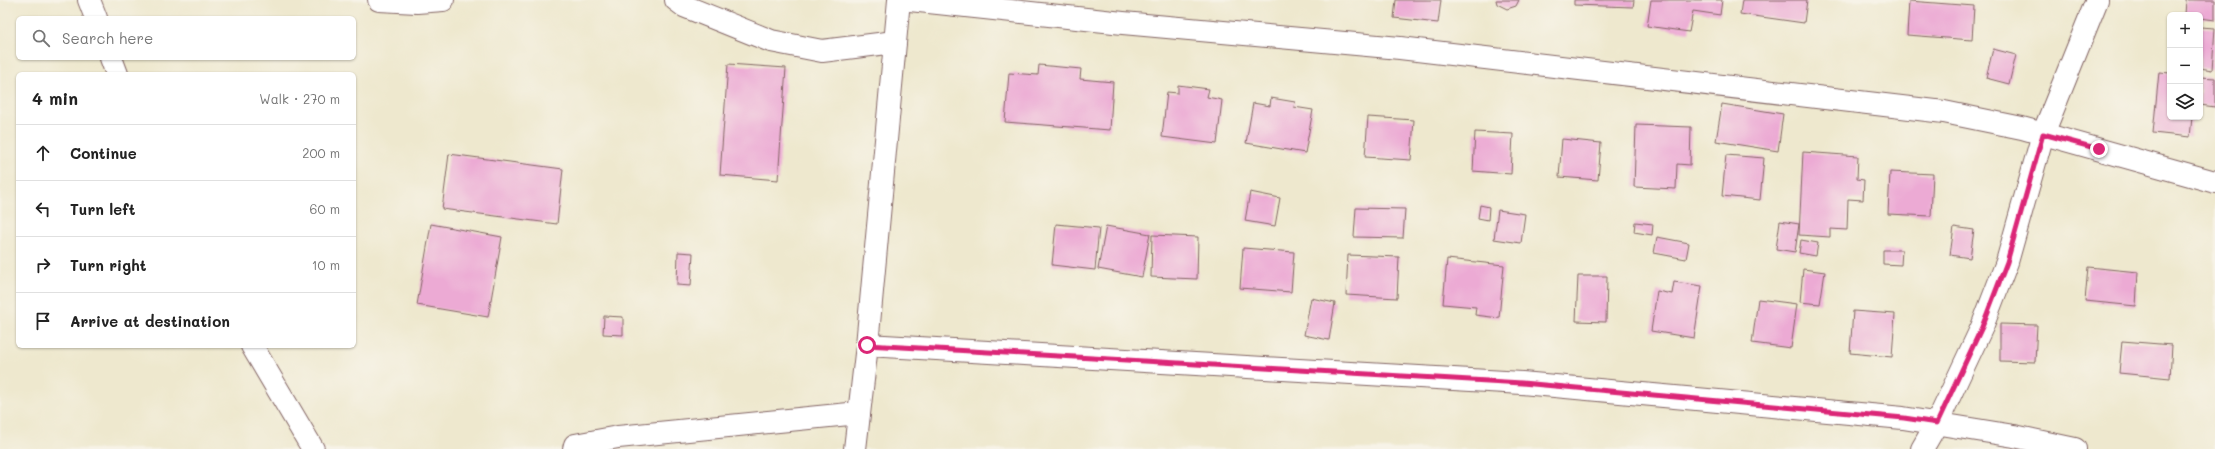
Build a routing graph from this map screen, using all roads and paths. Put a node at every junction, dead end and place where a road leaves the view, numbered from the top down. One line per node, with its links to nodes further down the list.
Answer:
1 (89, 0): 8 (street)
2 (379, 0): 3 (street)
3 (443, 0)
4 (676, 0): 9 (street)
5 (899, 0): 9 (street)
6 (910, 0): 12 (street)
7 (2097, 0): 12 (street)
8 (95, 16)
9 (895, 42): 14 (street)
10 (112, 60): 11 (street)
11 (116, 72)
12 (2043, 134): 13 (street); 17 (street)
13 (2215, 182)
14 (867, 345): 16 (street); 17 (street)
15 (253, 348): 18 (street)
16 (859, 413): 19 (street); 20 (street)
17 (1937, 423): 21 (street); 22 (street)
18 (313, 449)
19 (574, 449)
20 (855, 449)
21 (1922, 449)
22 (2075, 449)

